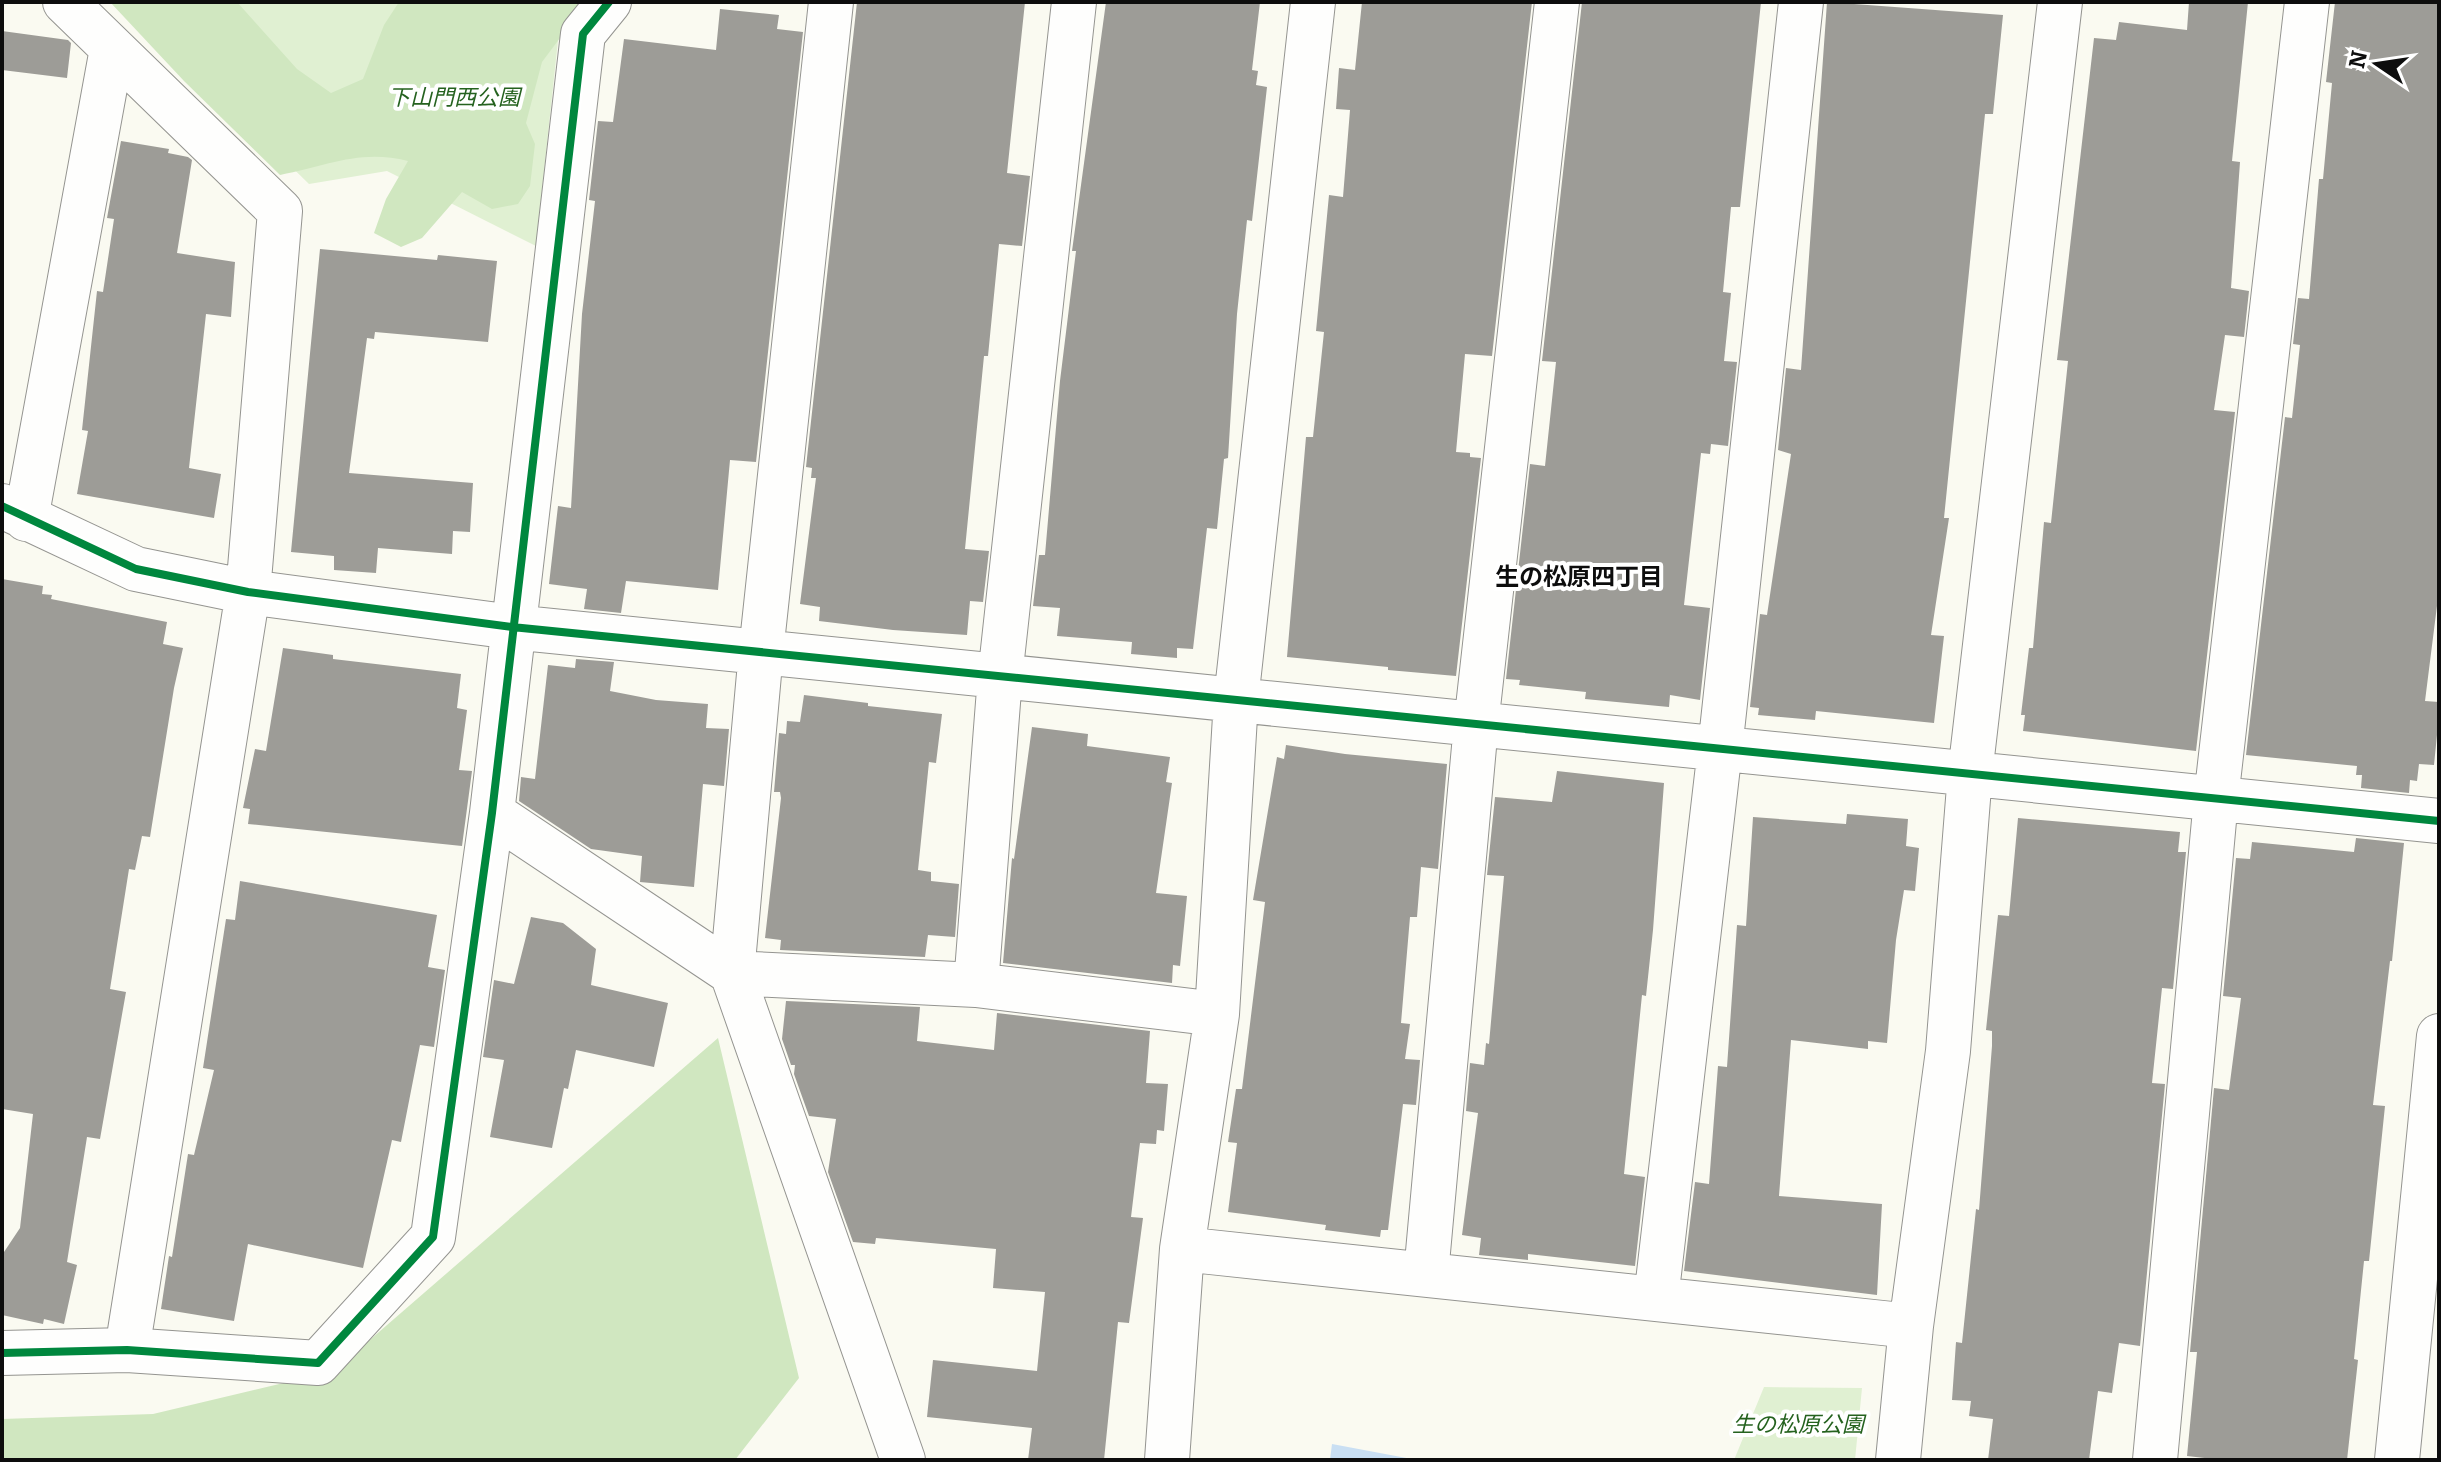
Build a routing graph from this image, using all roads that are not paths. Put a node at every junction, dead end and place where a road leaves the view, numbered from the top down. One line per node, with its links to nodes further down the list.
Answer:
1 (65, 2): 10 (street)
2 (609, 2): 13 (street)
3 (831, 2): 14 (street)
4 (1074, 2): 15 (street)
5 (1313, 2): 16 (street)
6 (1557, 2): 17 (street)
7 (1801, 2): 18 (street)
8 (2060, 2): 19 (street)
9 (2307, 2): 20 (street)
10 (112, 49): 11 (street); 12 (street)
11 (14, 512): 12 (street)
12 (248, 592): 13 (street); 31 (street)
13 (512, 627): 14 (street); 21 (street)
14 (761, 652): 15 (street); 23 (street)
15 (1000, 677): 16 (street); 24 (street)
16 (1236, 700): 17 (street); 25 (street)
17 (1476, 725): 18 (street); 28 (street)
18 (1720, 749): 19 (street); 29 (street)
19 (1970, 774): 20 (street); 30 (street)
20 (2216, 799): 22 (street); 36 (street)
21 (492, 813): 23 (street); 31 (street)
22 (2439, 821)
23 (732, 973): 24 (street); 33 (street)
24 (976, 985): 25 (street)
25 (1217, 1014): 27 (street)
26 (2439, 1036): 37 (street)
27 (1182, 1249): 28 (street); 34 (street)
28 (1426, 1274): 29 (street)
29 (1656, 1299): 30 (street)
30 (1911, 1326): 35 (street)
31 (127, 1350): 32 (street)
32 (2, 1353)
33 (903, 1460)
34 (1167, 1460)
35 (1898, 1460)
36 (2155, 1460)
37 (2397, 1460)

